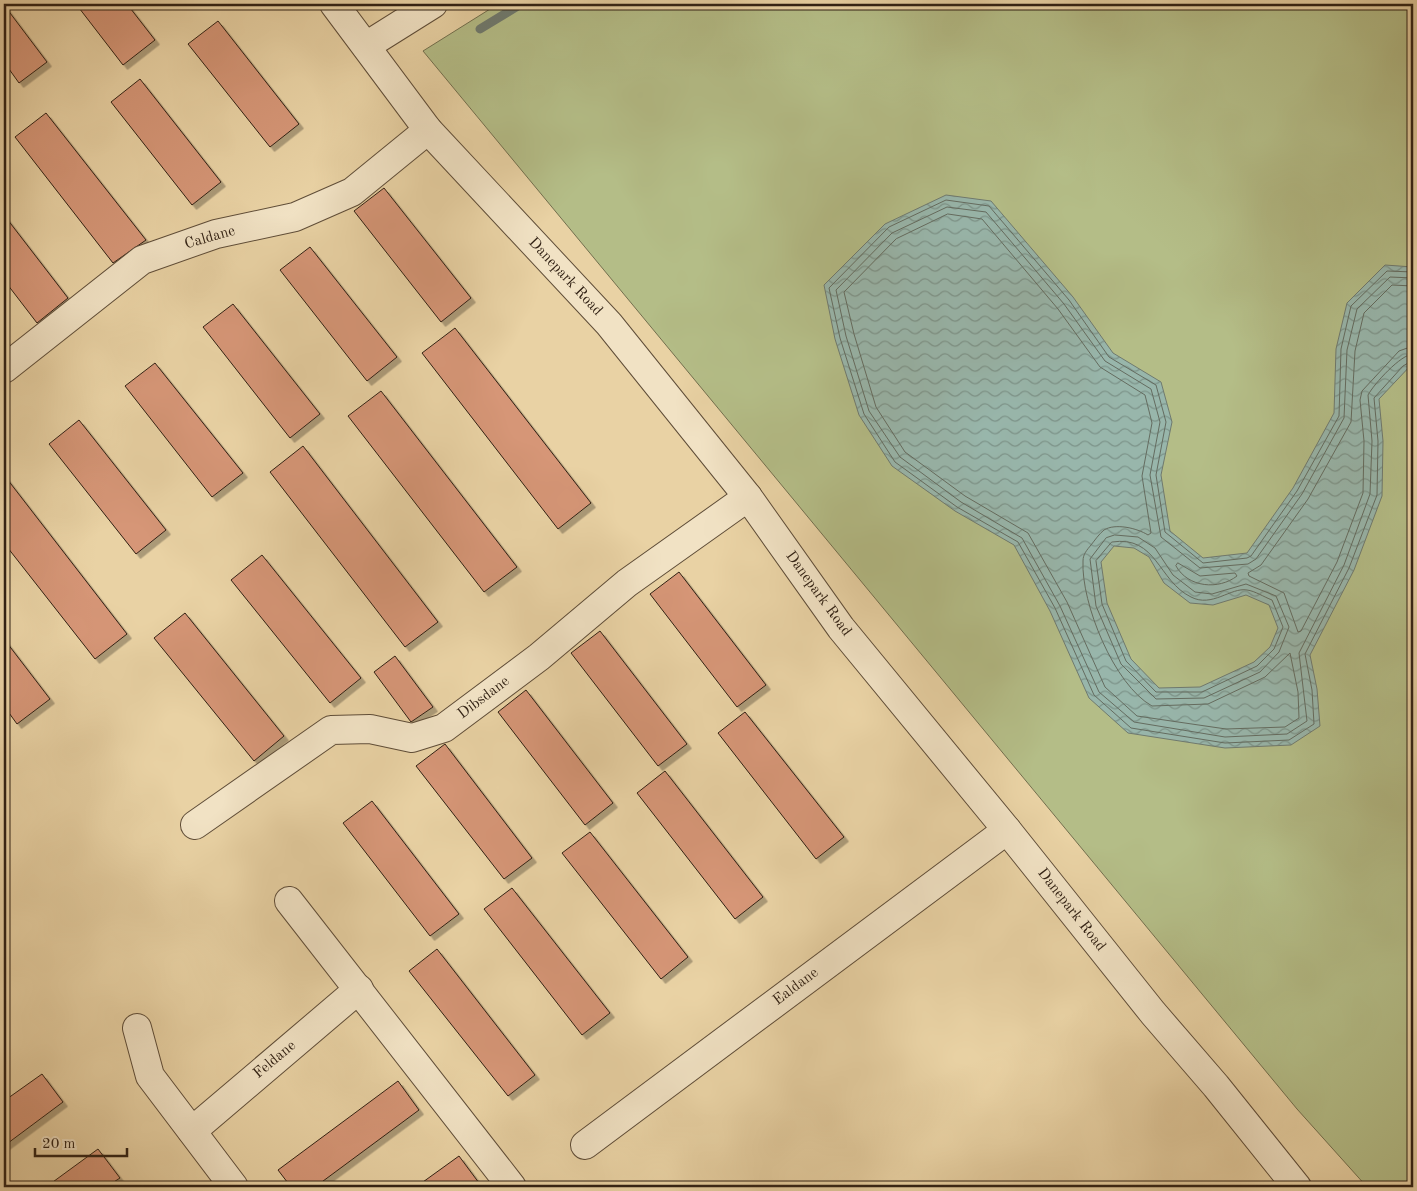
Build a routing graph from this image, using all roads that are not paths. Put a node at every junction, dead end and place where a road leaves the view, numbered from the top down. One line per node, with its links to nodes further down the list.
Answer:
1 (334, 4): 3 (street, Danepark Road)
2 (433, 4): 3 (street)
3 (366, 46): 4 (street, Danepark Road)
4 (428, 130): 5 (street, Caldane); 6 (street, Danepark Road)
5 (4, 369)
6 (748, 497): 7 (street, Dibsdane); 8 (street, Danepark Road)
7 (195, 825)
8 (1007, 830): 13 (street, Ealdane); 16 (street, Danepark Road)
9 (289, 901): 10 (street)
10 (359, 989): 12 (street, Feldane); 15 (street)
11 (137, 1028): 12 (street)
12 (192, 1131): 14 (street)
13 (585, 1145)
14 (227, 1185)
15 (512, 1187)
16 (1297, 1187)

